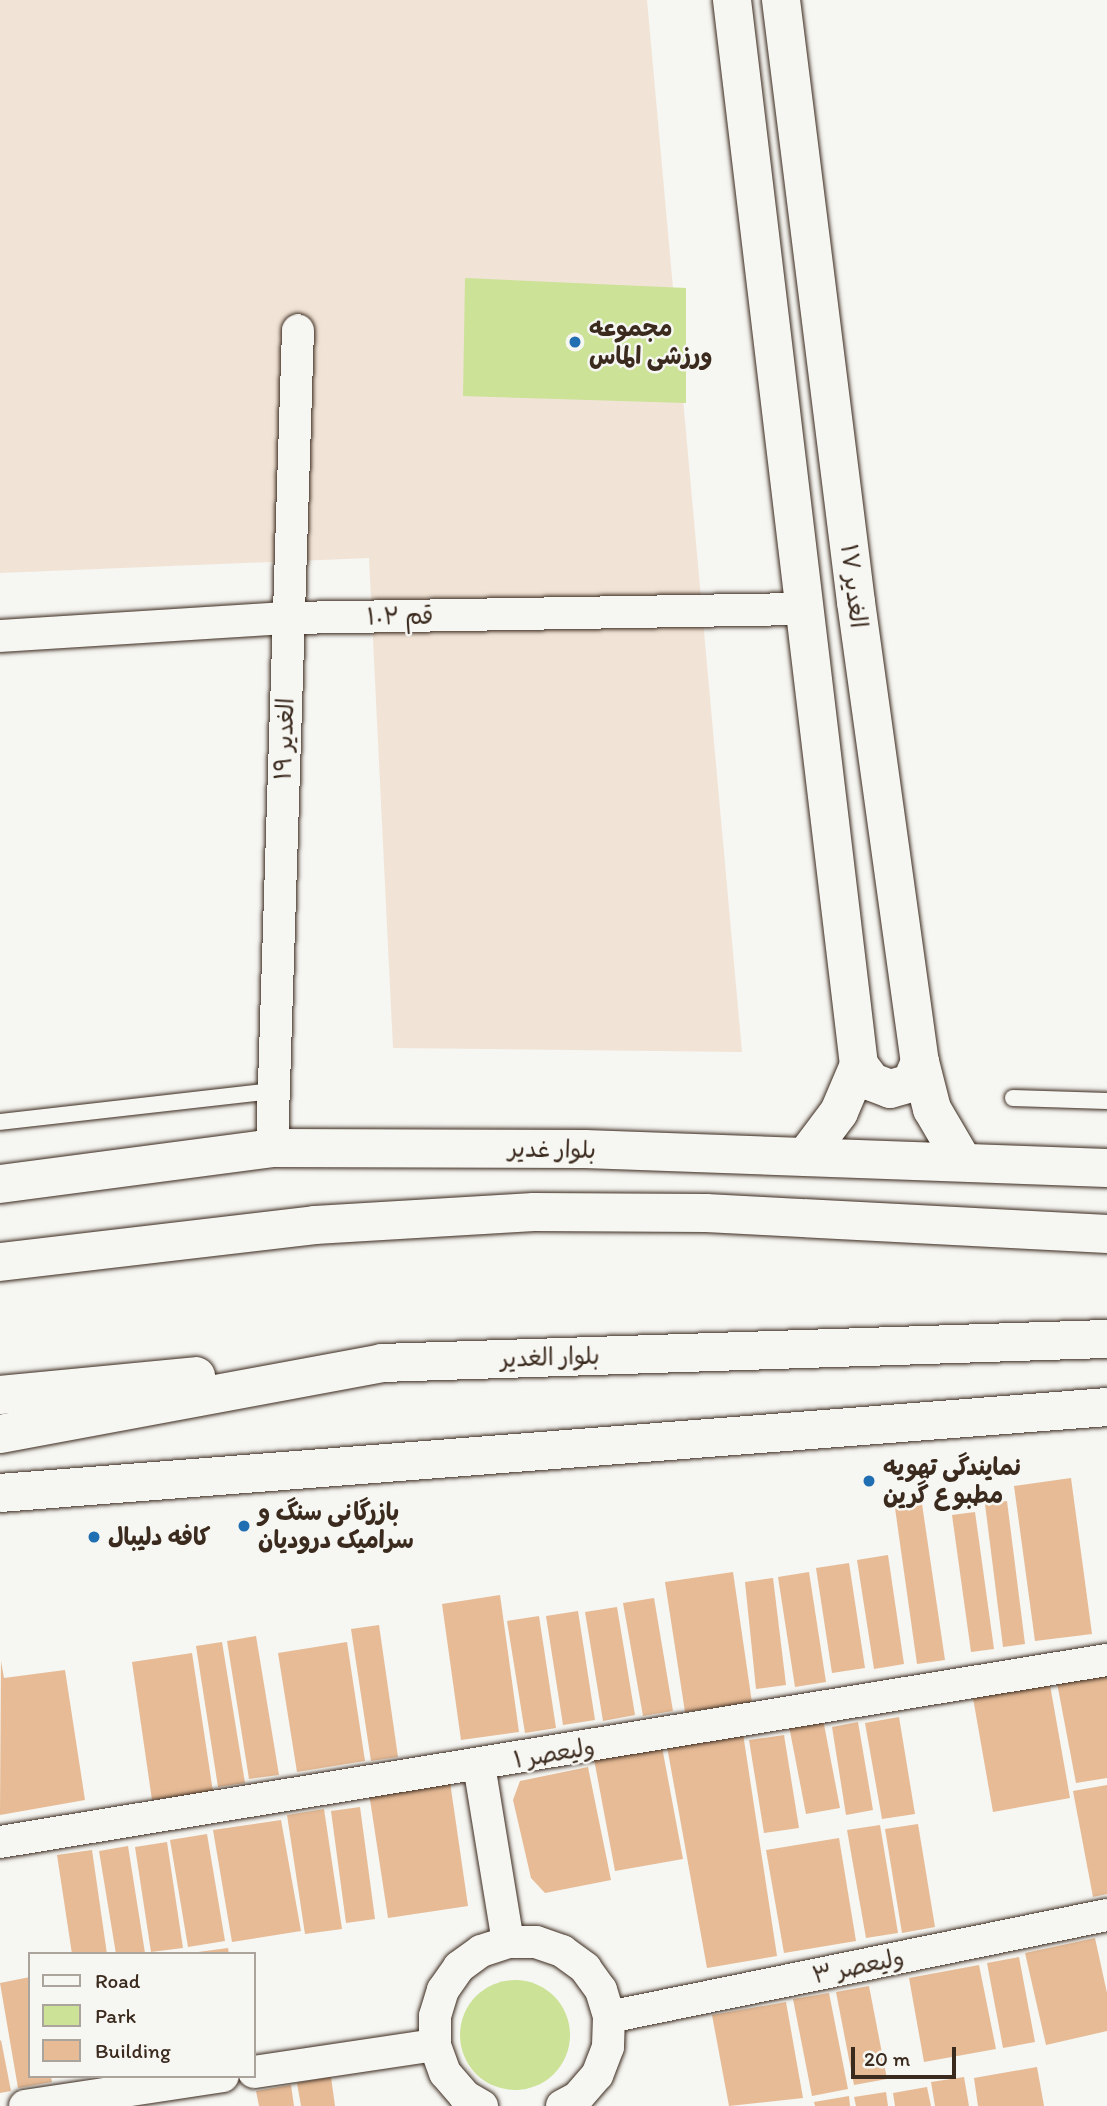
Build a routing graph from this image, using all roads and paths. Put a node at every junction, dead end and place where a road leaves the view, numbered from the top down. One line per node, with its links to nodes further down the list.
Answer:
1 (732, 0): 4 (main road)
2 (781, 0): 7 (main road, الغدیر ۱۷)
3 (298, 330): 5 (street, الغدیر ۱۹)
4 (801, 609): 5 (street, قم ۱۰۲); 8 (main road)
5 (289, 618): 6 (street, قم ۱۰۲); 9 (street, الغدیر ۱۹)
6 (0, 636)
7 (920, 1062): 8 (main road); 15 (main road, الغدیر ۱۷)
8 (859, 1065): 14 (main road)
9 (271, 1091): 12 (lane); 13 (street, الغدیر ۱۹)
10 (1013, 1098): 11 (lane)
11 (1107, 1101)
12 (0, 1122)
13 (272, 1148): 14 (main road, بلوار غدیر); 17 (main road, بلوار غدیر)
14 (806, 1156): 15 (main road, بلوار غدیر)
15 (963, 1162): 16 (main road, بلوار غدیر)
16 (1107, 1168)
17 (0, 1184)
18 (1107, 1234): 19 (main road)
19 (0, 1262)
20 (1107, 1339): 21 (main road, بلوار الغدیر)
21 (382, 1363): 22 (main road); 24 (main road, بلوار الغدیر)
22 (0, 1395)
23 (1100, 1408): 25 (main road)
24 (0, 1434)
25 (0, 1493)
26 (1107, 1660): 27 (street, ولیعصر ۱)
27 (479, 1765): 28 (street, ولیعصر ۱); 30 (street)
28 (0, 1842)
29 (1107, 1915): 31 (street, ولیعصر ۳)
30 (508, 1942): 31 (street); 32 (street)
31 (609, 2017): 37 (street)
32 (435, 2045): 33 (street); 36 (street)
33 (256, 2072)
34 (210, 2078): 35 (street)
35 (25, 2106)
36 (482, 2106)
37 (562, 2106)

